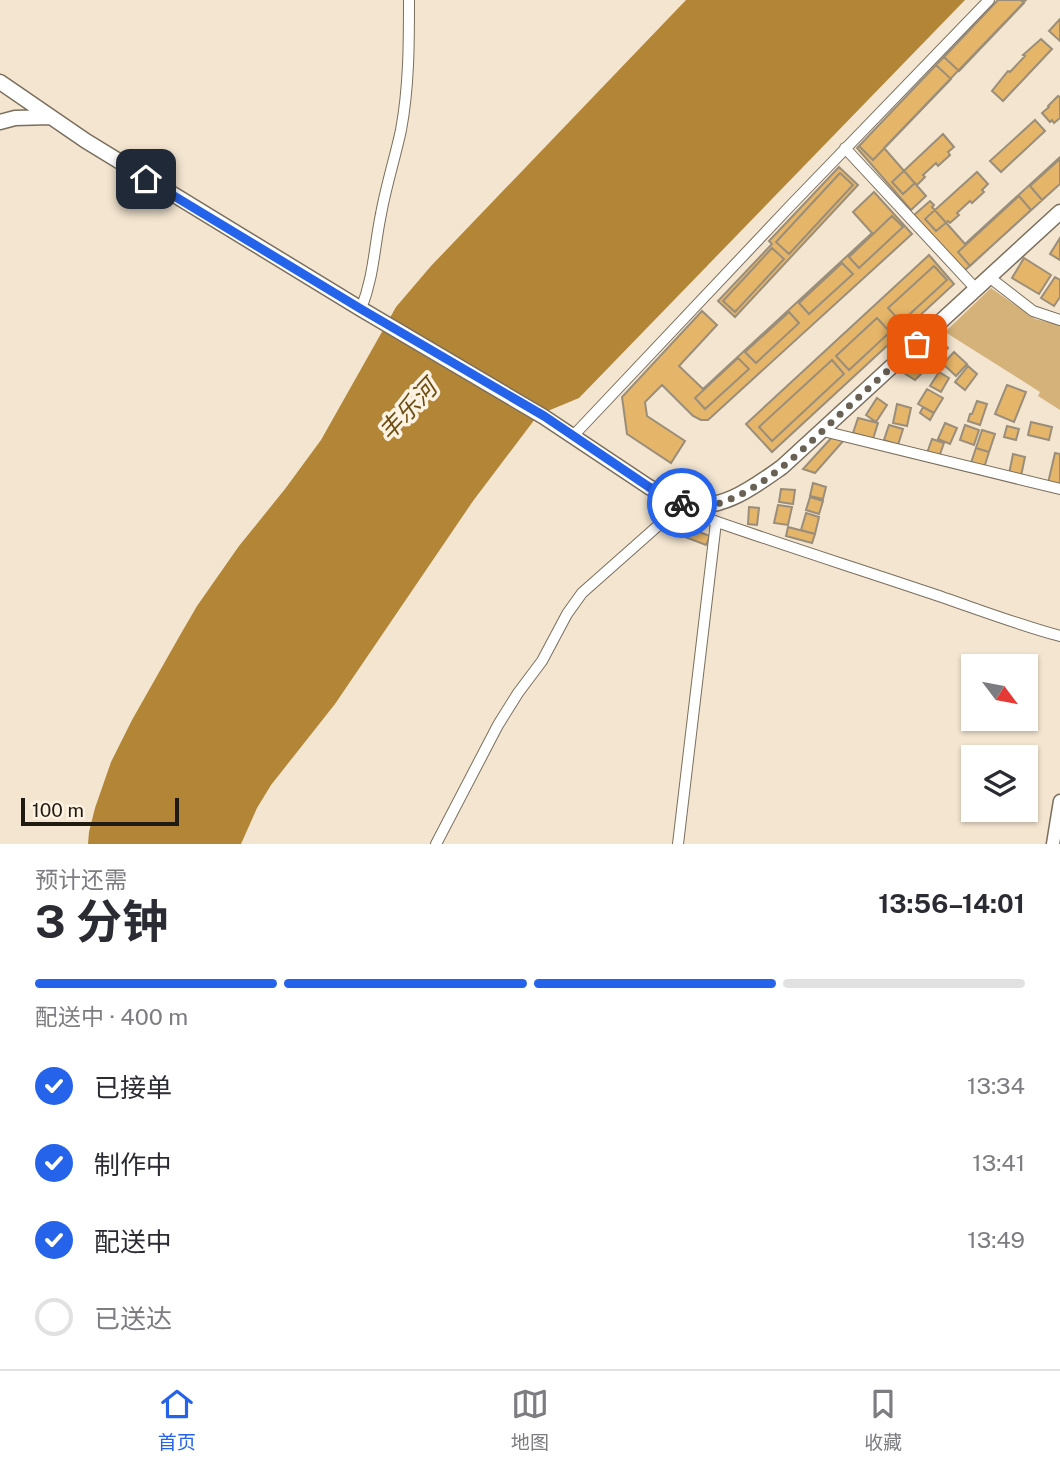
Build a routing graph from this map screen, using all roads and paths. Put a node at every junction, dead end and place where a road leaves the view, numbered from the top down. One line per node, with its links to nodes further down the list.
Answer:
1 (409, 0): 10 (street)
2 (989, 0): 6 (street)
3 (0, 82): 4 (main road)
4 (51, 117): 5 (main road); 10 (main road)
5 (0, 122)
6 (845, 148): 9 (street); 13 (street)
7 (1060, 212): 8 (main road)
8 (989, 277): 9 (main road); 11 (street)
9 (976, 289): 12 (main road)
10 (361, 309): 13 (main road)
11 (1060, 320)
12 (823, 431): 14 (street); 15 (main road)
13 (573, 436): 15 (main road)
14 (1060, 489)
15 (666, 497): 16 (street)
16 (678, 508): 17 (street); 20 (street)
17 (716, 522): 18 (street); 21 (street)
18 (1060, 636)
19 (1060, 801): 22 (street)
20 (436, 844)
21 (678, 844)
22 (1053, 844)

